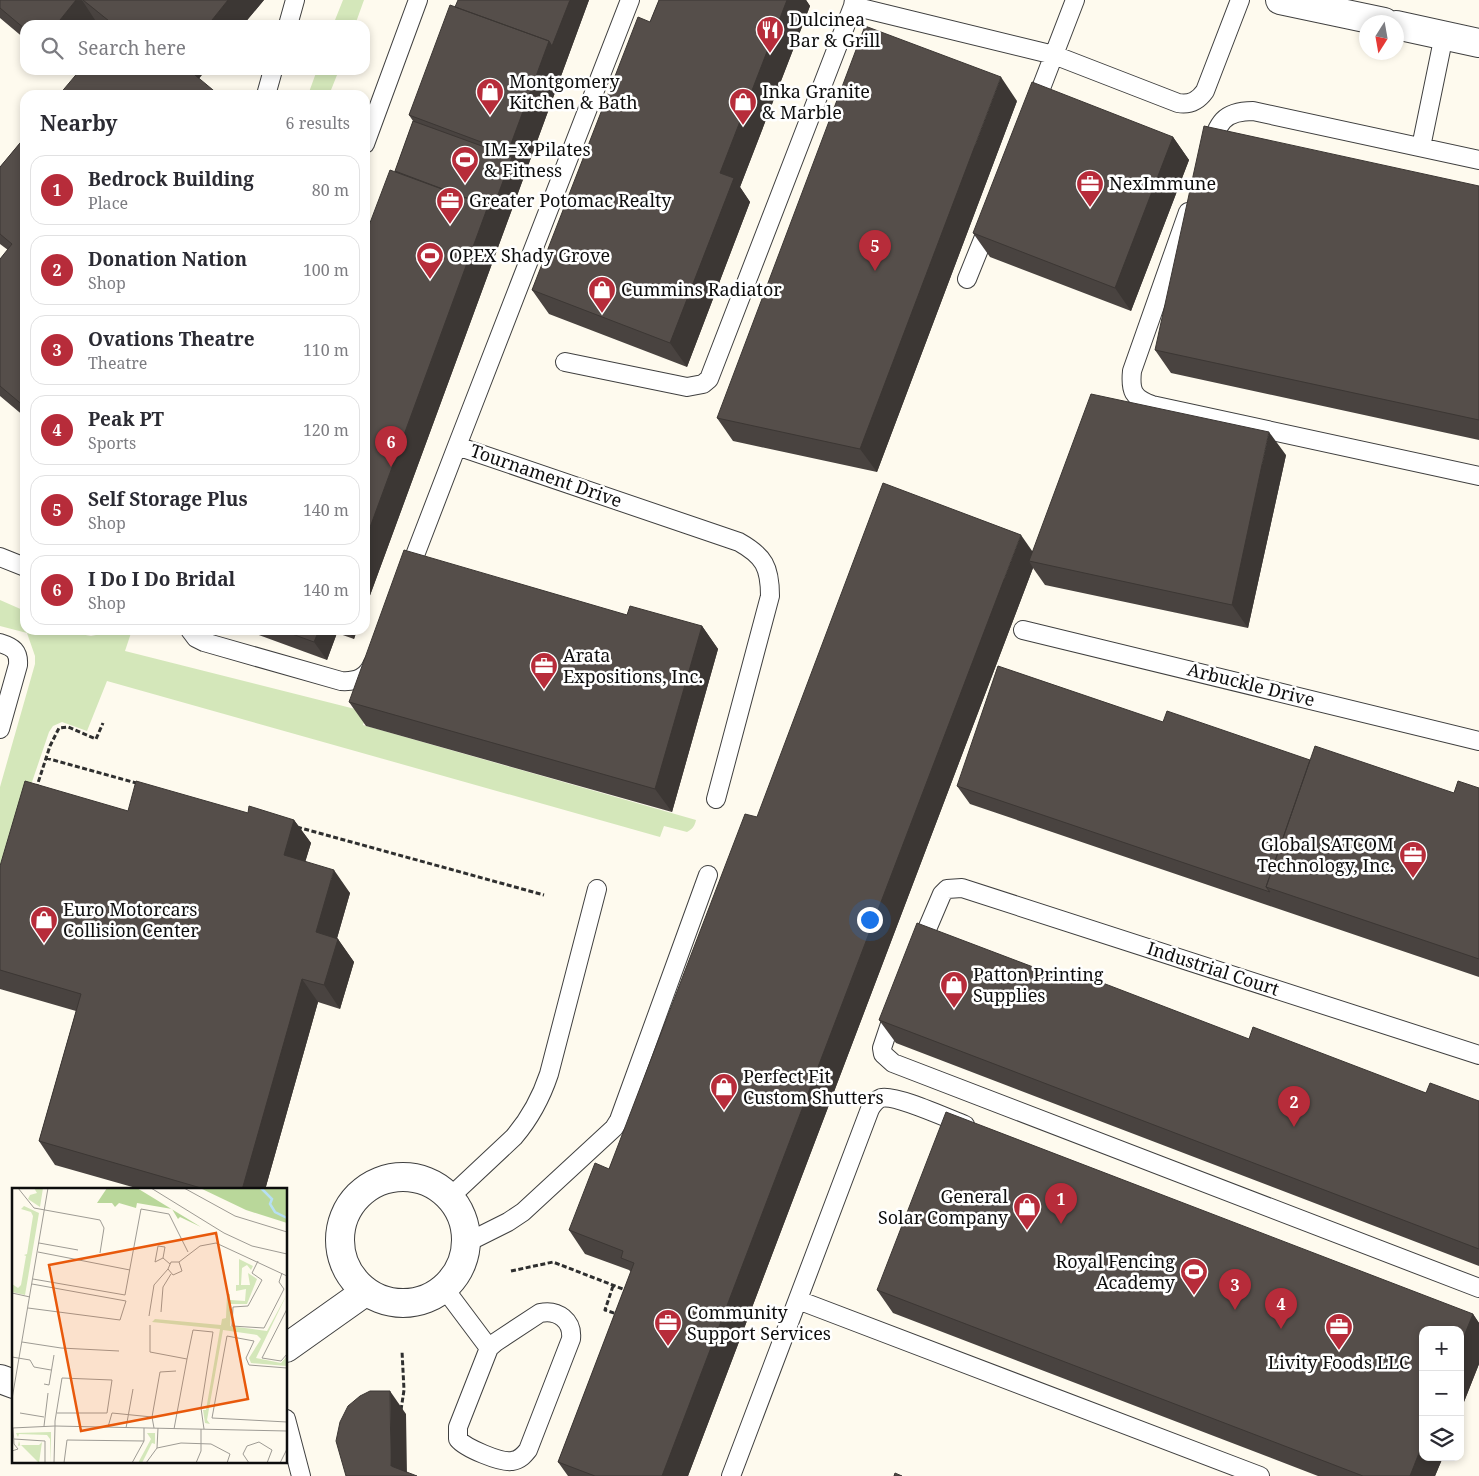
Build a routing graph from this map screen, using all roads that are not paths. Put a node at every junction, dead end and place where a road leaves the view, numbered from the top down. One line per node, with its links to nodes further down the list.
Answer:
1 (296, 0): 9 (lane)
2 (418, 0): 17 (lane)
3 (630, 0): 25 (lane, Tournament Drive)
4 (1075, 0): 13 (lane)
5 (1240, 0): 13 (lane)
6 (1280, 0): 8 (street)
7 (854, 3): 13 (lane); 24 (lane)
8 (1359, 17)
9 (290, 20)
10 (1404, 27): 11 (street)
11 (1444, 35): 12 (street); 18 (lane)
12 (1479, 43)
13 (1054, 55): 16 (lane)
14 (272, 75): 15 (lane)
15 (268, 90)
16 (1026, 128)
17 (370, 130)
18 (1420, 147): 19 (lane); 20 (lane)
19 (1479, 160)
20 (1204, 164)
21 (1194, 193): 26 (lane)
22 (995, 208): 23 (lane)
23 (968, 279)
24 (565, 362)
25 (457, 446): 29 (lane); 36 (lane, Tournament Drive)
26 (1479, 476)
27 (0, 557): 28 (lane)
28 (20, 565)
29 (400, 594)
30 (1023, 630): 35 (lane, Arbuckle Drive)
31 (194, 635): 33 (lane)
32 (0, 643): 34 (lane)
33 (378, 650)
34 (0, 729)
35 (1479, 741)
36 (716, 799)
37 (708, 875): 44 (lane)
38 (597, 889): 43 (lane)
39 (914, 961): 41 (lane, Industrial Court)
40 (900, 997): 46 (lane)
41 (1479, 1055)
42 (984, 1133): 48 (lane)
43 (450, 1197): 44 (street); 47 (street)
44 (466, 1243): 45 (street)
45 (444, 1288): 47 (street); 50 (lane)
46 (1479, 1288)
47 (365, 1292): 49 (street)
48 (798, 1300): 55 (lane); 56 (lane)
49 (288, 1347)
50 (490, 1348): 50 (lane)
51 (0, 1379): 52 (street)
52 (12, 1383)
53 (288, 1427): 54 (lane)
54 (301, 1476)
55 (731, 1476)
56 (1260, 1476)

